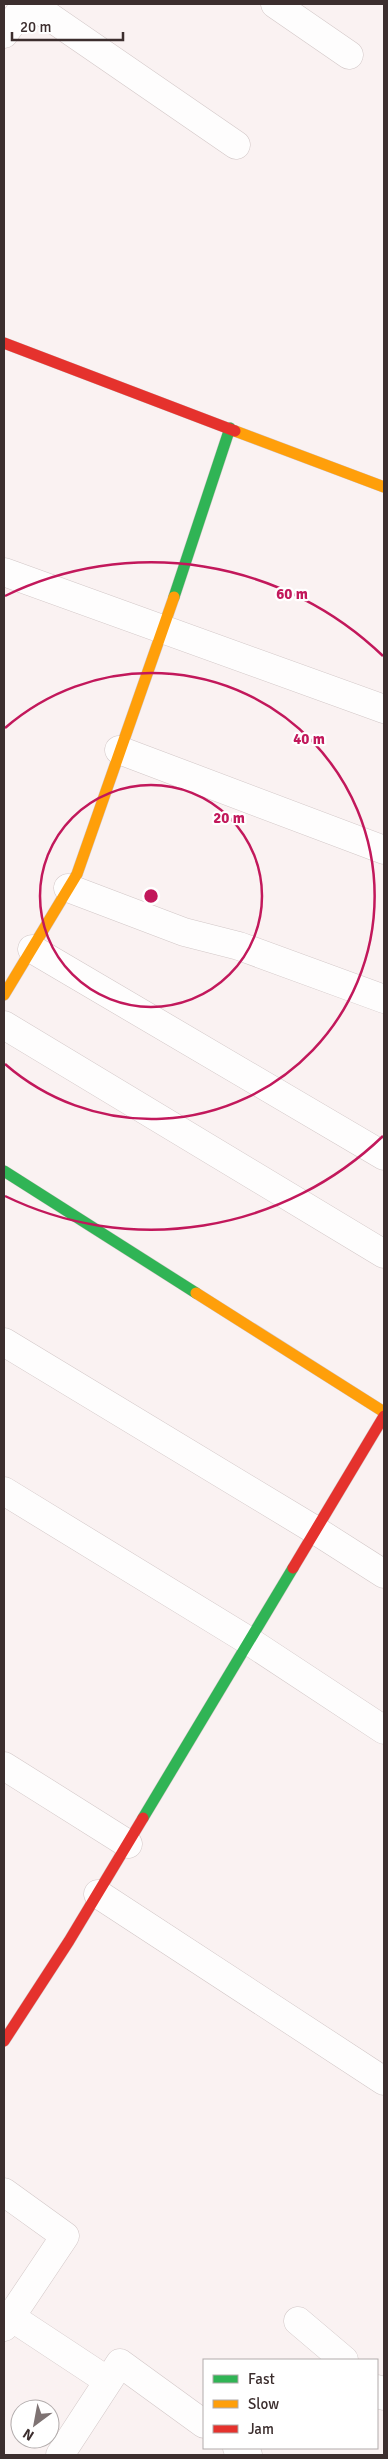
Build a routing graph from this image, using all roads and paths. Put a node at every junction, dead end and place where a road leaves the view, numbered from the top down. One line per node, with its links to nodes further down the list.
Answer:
1 (26, 4): 4 (street)
2 (31, 4): 6 (street)
3 (275, 4): 5 (street)
4 (4, 34)
5 (349, 55)
6 (236, 145)
7 (4, 343): 8 (street)
8 (230, 428): 9 (street); 11 (street)
9 (384, 487)
10 (4, 572): 11 (street)
11 (163, 630): 12 (street); 13 (street)
12 (384, 709)
13 (120, 750): 14 (street); 15 (street)
14 (384, 850)
15 (68, 888): 16 (street); 18 (street)
16 (32, 949): 17 (street); 20 (street)
17 (4, 995)
18 (384, 999)
19 (4, 1025): 22 (street)
20 (384, 1156)
21 (4, 1171): 24 (street)
22 (384, 1254)
23 (4, 1342): 26 (street)
24 (384, 1414): 26 (street)
25 (4, 1491): 28 (street)
26 (315, 1530): 27 (street); 28 (street)
27 (384, 1574)
28 (249, 1641): 29 (street); 31 (street)
29 (384, 1730)
30 (4, 1766): 31 (street)
31 (128, 1844): 32 (street)
32 (98, 1894): 33 (street); 34 (street)
33 (4, 2042)
34 (383, 2077)
35 (4, 2192): 37 (street)
36 (298, 2321): 38 (street)
37 (7, 2322): 39 (street)
38 (343, 2359)
39 (108, 2381): 40 (street); 41 (street)
40 (203, 2423)
41 (60, 2455)

